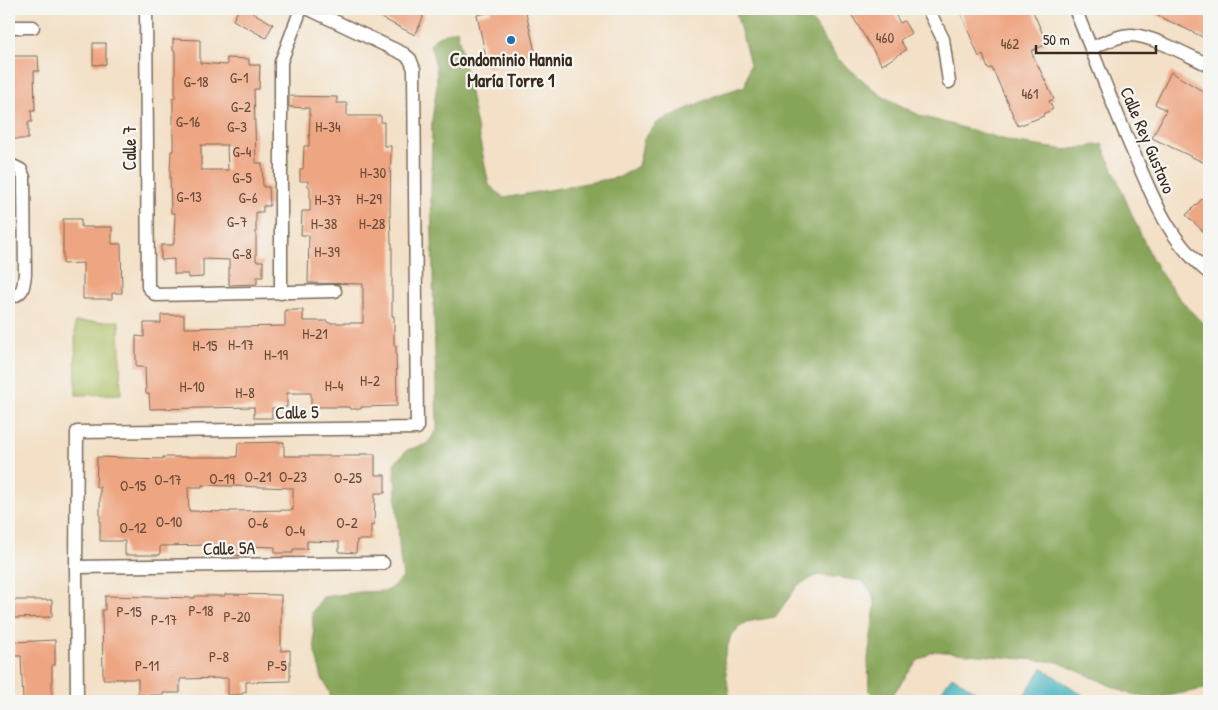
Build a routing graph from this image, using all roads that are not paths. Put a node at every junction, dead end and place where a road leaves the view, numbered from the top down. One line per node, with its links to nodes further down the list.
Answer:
1 (146, 9): 14 (street, Calle 7)
2 (301, 9): 14 (street)
3 (309, 9): 17 (street, Calle 5)
4 (928, 9): 10 (street)
5 (1075, 9): 8 (street, Calle Rey Gustavo)
6 (9, 27): 7 (street)
7 (33, 27)
8 (1091, 48): 9 (street); 12 (street, Calle Rey Gustavo)
9 (1209, 65)
10 (949, 82)
11 (9, 164): 15 (street)
12 (1209, 273)
13 (335, 291): 14 (street)
14 (281, 293)
15 (9, 298)
16 (383, 563): 17 (street, Calle 5A)
17 (76, 567): 18 (street, Calle 5)
18 (77, 701)

